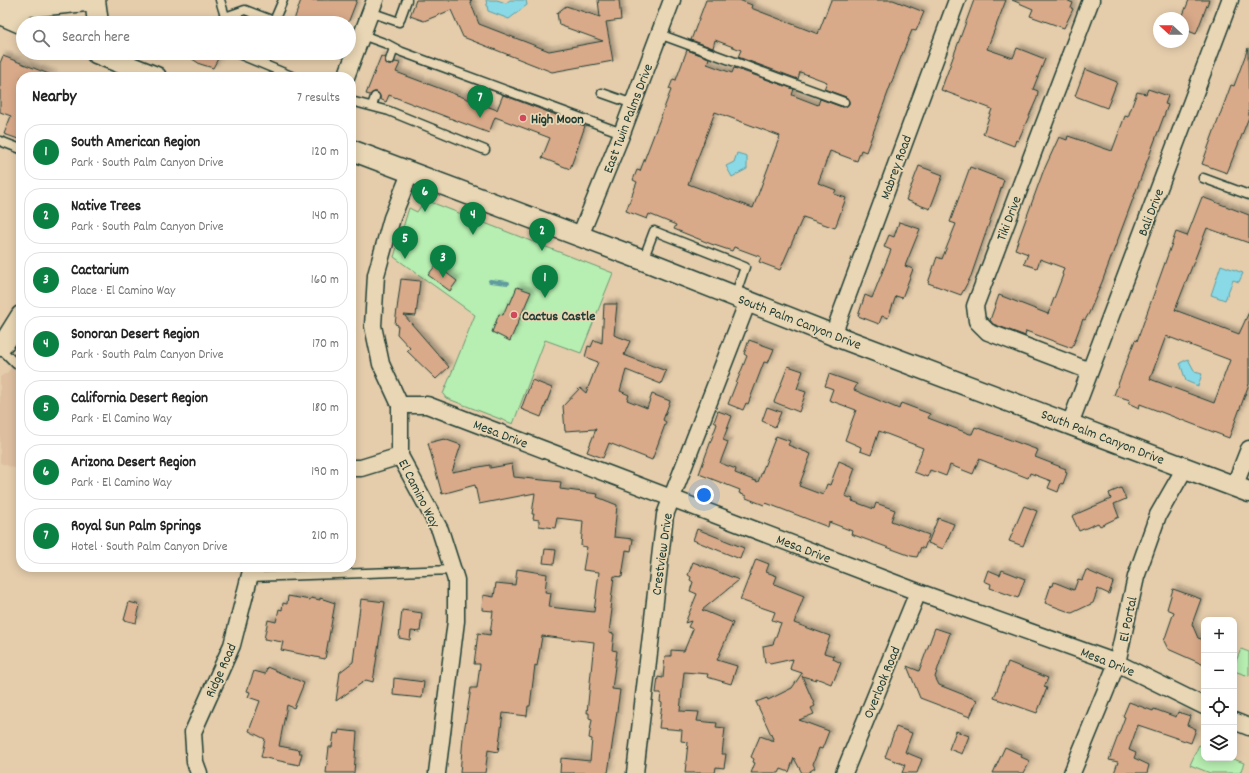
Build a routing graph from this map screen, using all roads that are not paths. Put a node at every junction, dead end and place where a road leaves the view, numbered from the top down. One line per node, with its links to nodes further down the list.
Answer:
1 (86, 0): 10 (main road)
2 (95, 0): 13 (street)
3 (220, 0): 14 (lane)
4 (283, 0): 17 (lane)
5 (407, 0): 11 (lane)
6 (672, 0): 19 (street, East Twin Palms Drive)
7 (957, 0): 48 (street, Mabrey Road)
8 (1091, 0): 51 (street, Tiki Drive)
9 (1230, 0): 51 (street, Bali Drive)
10 (0, 4)
11 (373, 6): 20 (street)
12 (0, 14): 18 (street)
13 (97, 16)
14 (225, 16)
15 (234, 16): 16 (lane)
16 (261, 16)
17 (276, 16)
18 (16, 21)
19 (659, 34): 33 (lane); 34 (street, East Twin Palms Drive)
20 (362, 35): 21 (lane); 22 (street)
21 (394, 48): 25 (lane); 36 (lane)
22 (356, 51)
23 (253, 60): 28 (lane)
24 (352, 60): 29 (street)
25 (390, 60)
26 (114, 64): 27 (street)
27 (140, 72)
28 (282, 72)
29 (348, 72)
30 (602, 93): 34 (lane)
31 (376, 97): 35 (lane)
32 (356, 102): 35 (lane)
33 (844, 102)
34 (633, 104): 36 (street, East Twin Palms Drive)
35 (372, 106): 39 (lane)
36 (622, 133): 44 (street, East Twin Palms Drive)
37 (0, 141): 38 (lane)
38 (16, 147)
39 (485, 150)
40 (356, 152): 41 (street, South Palm Canyon Drive)
41 (410, 171): 44 (street, South Palm Canyon Drive); 52 (street, El Camino Way)
42 (1203, 178): 43 (lane)
43 (1249, 195)
44 (580, 236): 45 (street, South Palm Canyon Drive)
45 (643, 260): 46 (street, South Palm Canyon Drive); 46 (lane)
46 (741, 298): 48 (street, South Palm Canyon Drive); 59 (street, Crestview Drive)
47 (16, 324): 49 (street)
48 (833, 335): 53 (street, South Palm Canyon Drive)
49 (0, 347): 50 (lane)
50 (16, 364)
51 (1090, 370): 53 (street, Bali Drive)
52 (400, 404): 55 (street, El Camino Way); 59 (street, Mesa Drive)
53 (1070, 424): 57 (street, South Palm Canyon Drive)
54 (1249, 448): 58 (street)
55 (400, 456): 56 (street); 60 (street, El Camino Way)
56 (356, 468)
57 (1185, 468): 58 (street, South Palm Canyon Drive); 64 (street, El Portal)
58 (1242, 489)
59 (671, 497): 63 (street, Mesa Drive); 70 (street, Crestview Drive)
60 (453, 570): 61 (lane); 69 (street, El Camino Way)
61 (356, 571)
62 (251, 572): 68 (street, Ridge Road)
63 (918, 592): 64 (street, Mesa Drive); 71 (street, Overlook Road)
64 (1117, 663): 65 (street, Mesa Drive); 72 (street, El Portal)
65 (1201, 705)
66 (1237, 722): 67 (street)
67 (1249, 727)
68 (192, 769)
69 (437, 773)
70 (635, 773)
71 (844, 773)
72 (1072, 773)

